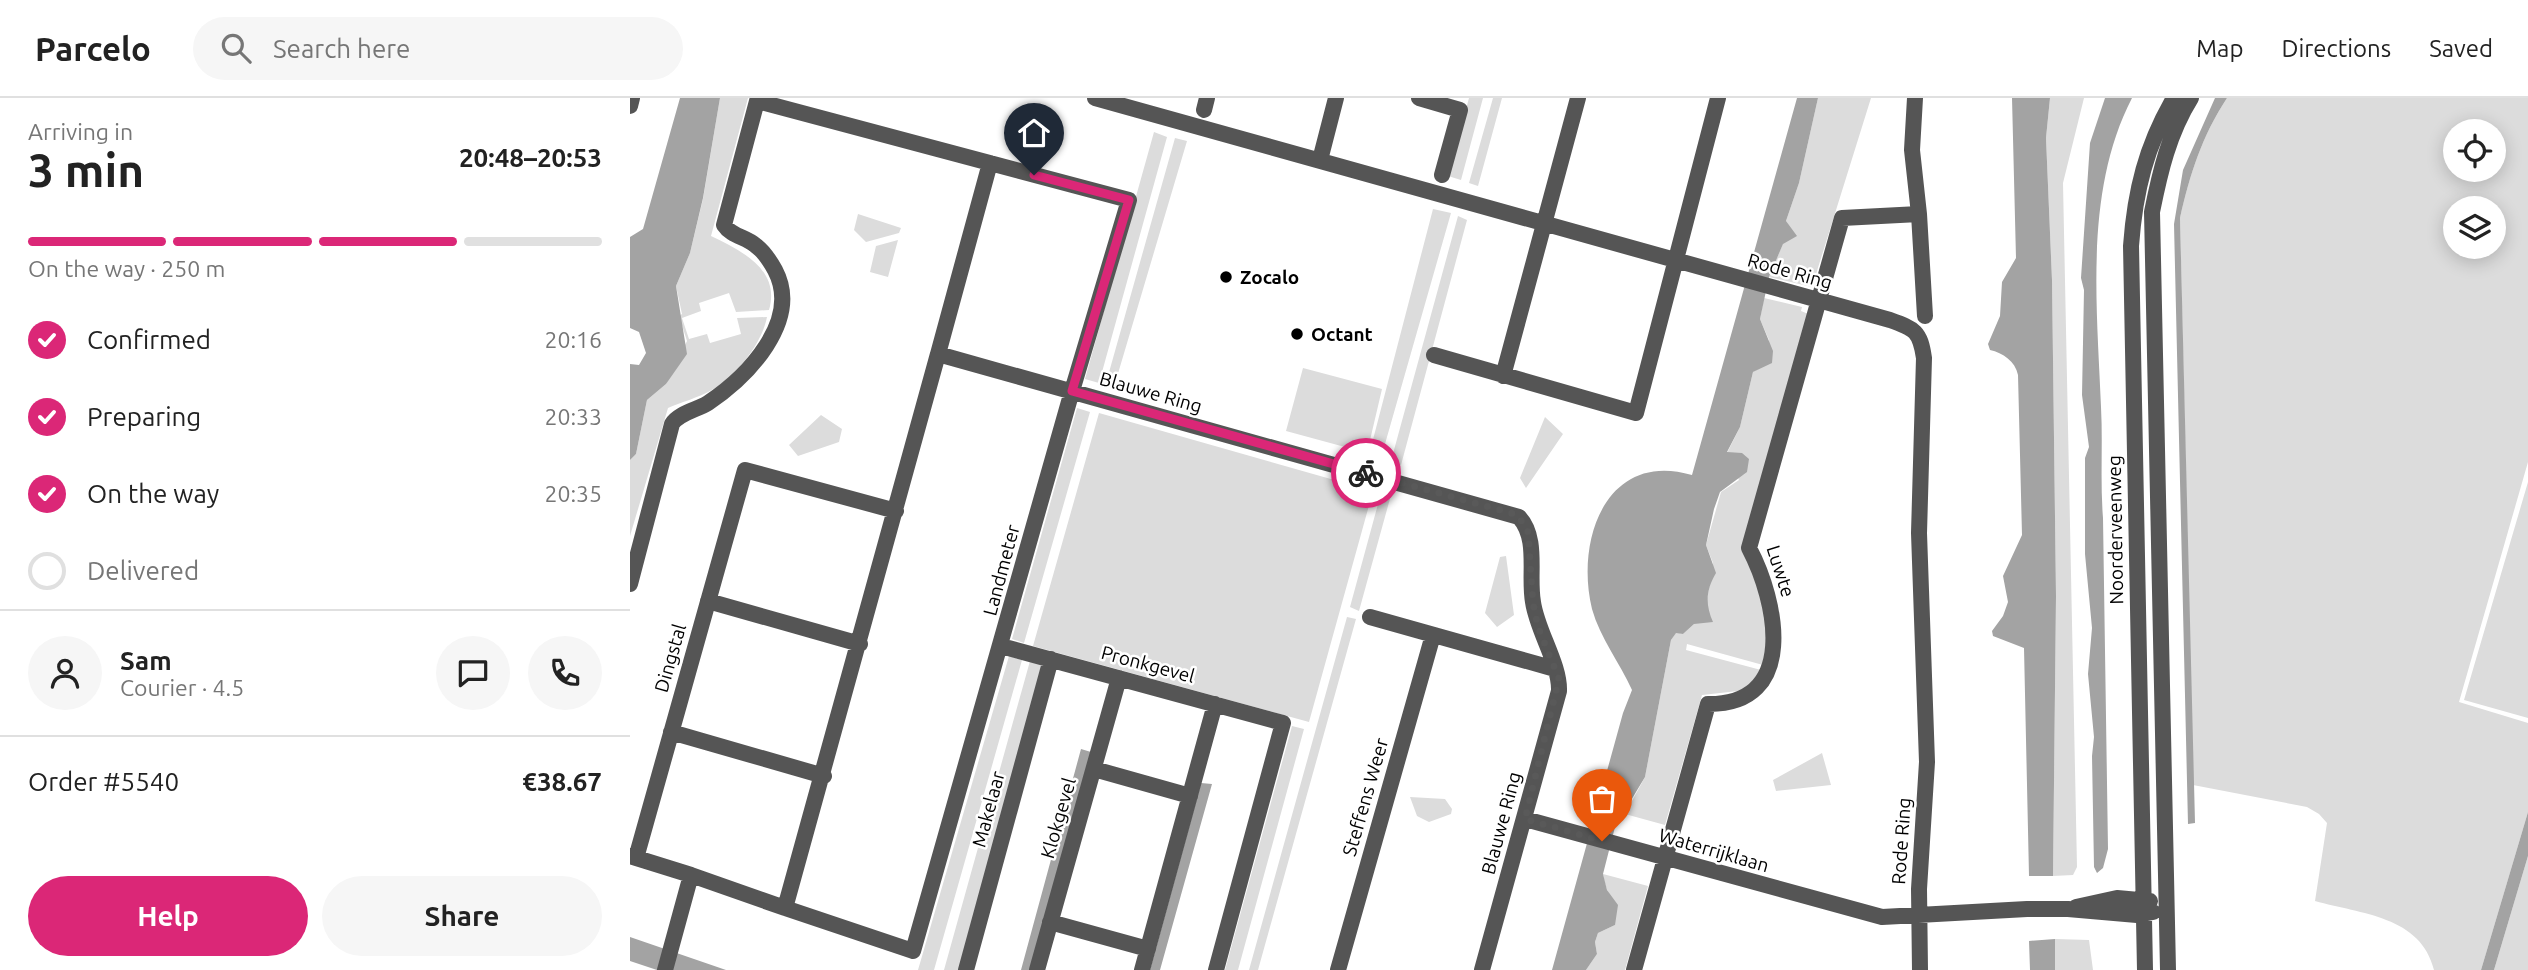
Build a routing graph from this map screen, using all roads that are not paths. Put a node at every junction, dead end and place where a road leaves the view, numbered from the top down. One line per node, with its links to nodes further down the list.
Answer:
1 (632, 98): 12 (street)
2 (1096, 98): 11 (street, Rode Ring)
3 (1336, 98): 13 (street)
4 (1419, 98): 10 (street)
5 (1578, 98): 17 (street)
6 (1718, 98): 18 (street)
7 (1915, 98): 16 (street)
8 (2174, 98): 44 (street, Noorderveenweg)
9 (2191, 98): 45 (street)
10 (1461, 104): 15 (street)
11 (1154, 106): 13 (street, Rode Ring)
12 (630, 107)
13 (1320, 160): 17 (street, Rode Ring)
14 (990, 163): 21 (street); 24 (street, Landmeter); 26 (street)
15 (1441, 175)
16 (1919, 214): 19 (street); 20 (street)
17 (1544, 223): 18 (street, Rode Ring); 23 (street)
18 (1676, 260): 19 (street, Rode Ring); 23 (street)
19 (1819, 302): 42 (street, Luwte); 47 (street, Rode Ring)
20 (1925, 316)
21 (938, 354): 24 (street, Blauwe Ring); 25 (street)
22 (1434, 355): 23 (street)
23 (1503, 376)
24 (1072, 391): 31 (street, Landmeter); 33 (street, Blauwe Ring)
25 (896, 511): 27 (street, Dingstal); 30 (street)
26 (630, 584)
27 (708, 601): 30 (street); 36 (street, Dingstal)
28 (1370, 617): 29 (street)
29 (1433, 635): 33 (street); 55 (street, Steffens Weer)
30 (860, 644): 38 (street)
31 (1001, 646): 32 (street, Pronkgevel); 46 (street, Landmeter)
32 (1051, 659): 34 (street, Pronkgevel); 51 (street, Makelaar)
33 (1555, 668): 40 (street, Blauwe Ring)
34 (1119, 678): 35 (street, Pronkgevel); 37 (street, Klokgevel)
35 (1215, 704): 39 (street); 54 (street, Pronkgevel)
36 (671, 732): 38 (street); 41 (street, Dingstal)
37 (1094, 769): 39 (street); 48 (street, Klokgevel)
38 (824, 776): 46 (street)
39 (1190, 796): 49 (street)
40 (1525, 819): 42 (street, Waterrijklaan); 56 (street, Blauwe Ring)
41 (633, 857): 43 (street)
42 (1664, 857): 47 (street, Waterrijklaan); 57 (street)
43 (691, 875): 46 (street); 50 (street)
44 (2143, 907): 45 (street, Waterrijklaan); 47 (street, Waterrijklaan); 59 (street, Noorderveenweg)
45 (2165, 907): 60 (street)
46 (785, 908)
47 (1918, 911): 58 (street)
48 (1051, 922): 49 (street); 52 (street, Klokgevel)
49 (1148, 949): 53 (street)
50 (665, 970)
51 (966, 970)
52 (1037, 970)
53 (1142, 970)
54 (1216, 970)
55 (1338, 970)
56 (1482, 970)
57 (1634, 970)
58 (1920, 970)
59 (2145, 970)
60 (2168, 970)

